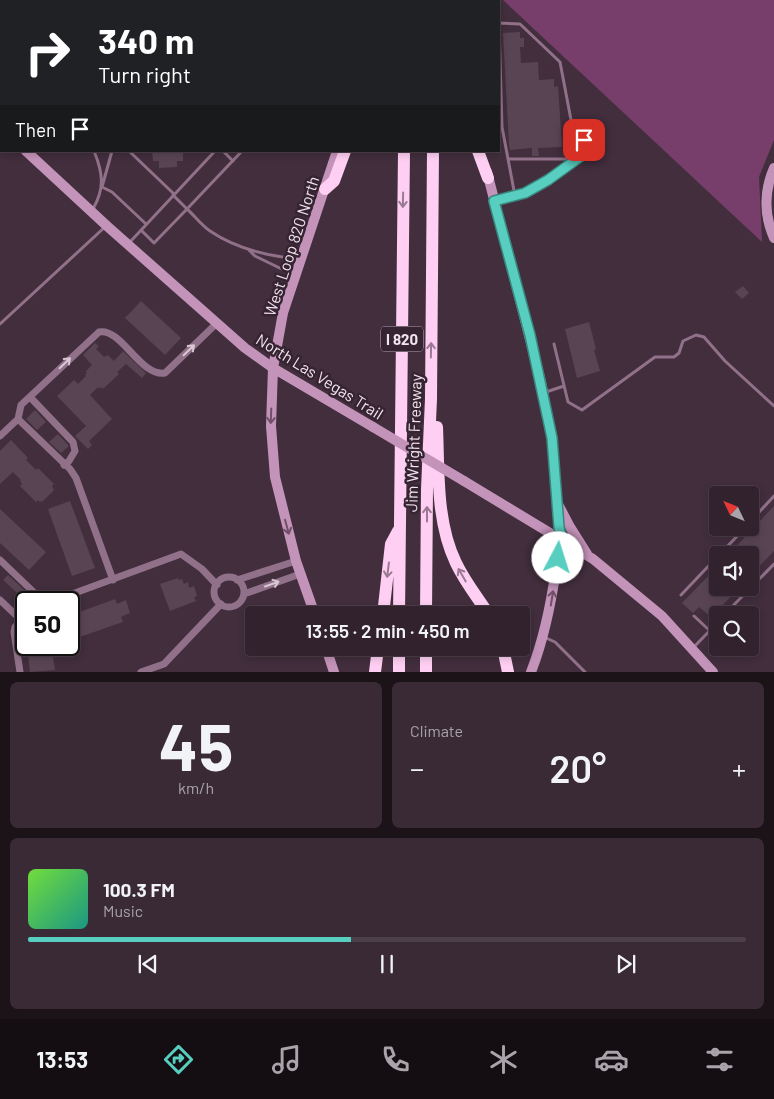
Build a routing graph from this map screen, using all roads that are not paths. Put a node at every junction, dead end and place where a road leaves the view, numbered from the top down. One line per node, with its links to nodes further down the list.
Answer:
1 (500, 24): 17 (lane)
2 (500, 59): 16 (lane)
3 (27, 152): 27 (main road, North Las Vegas Trail)
4 (94, 152): 21 (lane)
5 (112, 152): 21 (lane)
6 (130, 152): 23 (lane)
7 (214, 152): 23 (lane)
8 (224, 152): 18 (lane)
9 (241, 152): 18 (lane)
10 (337, 152): 22 (main road, West Loop 820 North)
11 (345, 152): 22 (highway)
12 (404, 152): 51 (highway, Jim Wright Freeway / I 820, one-way to 51)
13 (433, 152): 43 (highway, Jim Wright Freeway / I 820, one-way to 13)
14 (478, 152): 20 (highway)
15 (484, 152): 20 (main road)
16 (508, 159): 17 (lane); 24 (lane)
17 (576, 159): 24 (lane)
18 (233, 161): 26 (lane)
19 (774, 168): 31 (main road)
20 (488, 178): 25 (main road)
21 (102, 188): 27 (lane); 28 (lane)
22 (325, 188): 34 (main road, West Loop 820 North)
23 (174, 194): 26 (lane); 28 (lane)
24 (515, 196): 25 (lane)
25 (494, 201): 41 (main road)
26 (187, 209): 30 (lane); 33 (lane)
27 (92, 212): 29 (main road, North Las Vegas Trail)
28 (146, 224): 30 (lane)
29 (107, 226): 32 (main road, North Las Vegas Trail); 36 (lane)
30 (141, 230): 32 (lane)
31 (774, 238)
32 (127, 244): 37 (main road, North Las Vegas Trail)
33 (248, 250): 34 (lane); 35 (lane)
34 (301, 260): 35 (main road, West Loop 820 North)
35 (295, 276): 39 (main road, West Loop 820 North)
36 (0, 324)
37 (216, 324): 39 (main road, North Las Vegas Trail); 42 (street, one-way to 37)
38 (554, 344): 40 (lane)
39 (273, 368): 53 (main road, North Las Vegas Trail, bridge); 57 (main road, West Loop 820 North, one-way to 57)
40 (564, 386): 41 (lane); 44 (lane)
41 (543, 392): 49 (main road)
42 (30, 397): 45 (street); 47 (street)
43 (431, 399): 73 (highway, Jim Wright Freeway / I 820, one-way to 43); 74 (highway, one-way to 43)
44 (774, 406)
45 (18, 419): 46 (street); 47 (street)
46 (0, 436)
47 (64, 465): 61 (street)
48 (774, 496): 50 (lane)
49 (557, 502): 53 (main road); 55 (main road)
50 (759, 512)
51 (400, 527): 71 (highway, one-way to 71); 72 (highway, Jim Wright Freeway / I 820)
52 (737, 536): 54 (lane)
53 (562, 540): 55 (main road, North Las Vegas Trail); 79 (main road, one-way to 53)
54 (728, 546)
55 (589, 557): 80 (main road, North Las Vegas Trail)
56 (0, 560): 64 (street)
57 (296, 561): 60 (main road, West Loop 820 North); 62 (street)
58 (774, 564): 75 (lane)
59 (709, 565): 67 (lane)
60 (300, 574): 66 (street, one-way to 60); 70 (main road, West Loop 820 North)
61 (113, 580): 63 (street); 65 (street)
62 (237, 580): 63 (street); 66 (street)
63 (217, 585): 69 (street)
64 (32, 591)
65 (80, 591)
66 (244, 594): 69 (street)
67 (681, 595)
68 (0, 600): 76 (street)
69 (221, 604): 89 (street)
70 (312, 606)
71 (384, 606)
72 (399, 606)
73 (426, 606)
74 (483, 606)
75 (733, 606)
76 (15, 614)
77 (694, 616): 78 (lane)
78 (709, 630): 80 (lane)
79 (543, 636): 95 (main road); 96 (lane)
80 (692, 648): 87 (main road, North Las Vegas Trail)
81 (18, 656): 88 (street)
82 (329, 656): 90 (main road)
83 (377, 656): 91 (highway)
84 (399, 656): 92 (highway)
85 (426, 656): 93 (highway)
86 (505, 656): 94 (highway)
87 (708, 667)
88 (20, 672)
89 (141, 672)
90 (334, 672)
91 (375, 672)
92 (399, 672)
93 (426, 672)
94 (508, 672)
95 (531, 672)
96 (585, 672)

